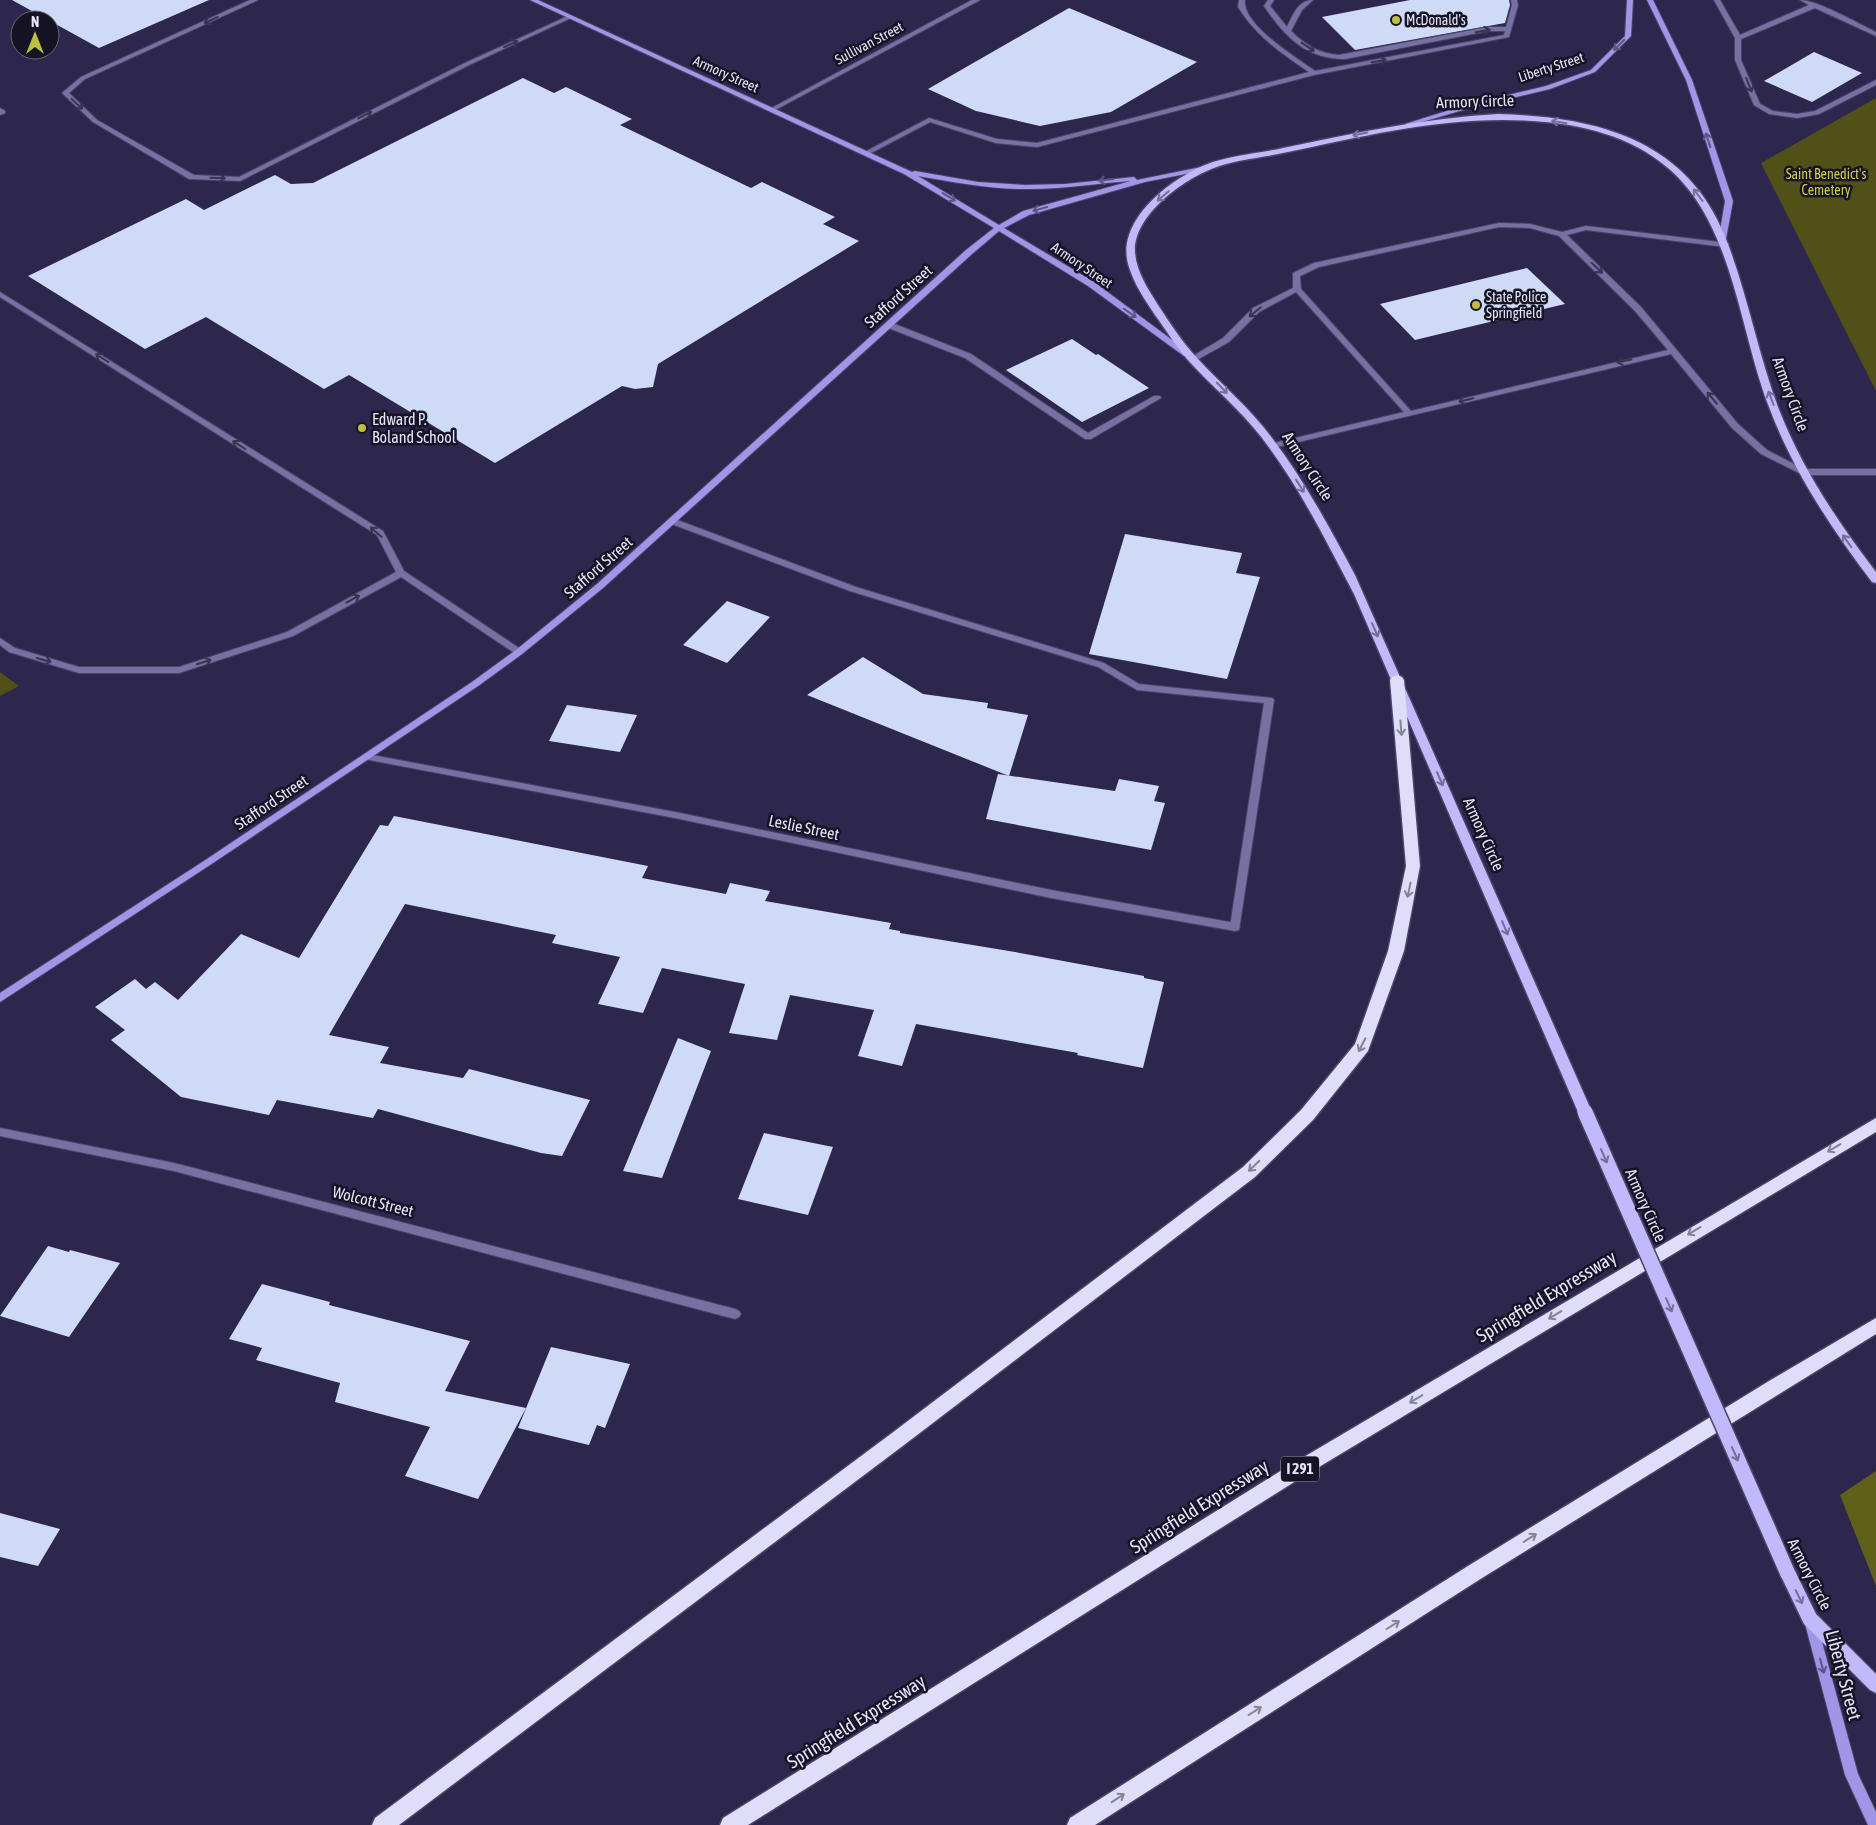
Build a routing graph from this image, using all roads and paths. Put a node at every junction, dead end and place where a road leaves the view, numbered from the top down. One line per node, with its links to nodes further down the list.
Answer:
1 (255, 0): 13 (street, one-way to 13)
2 (533, 0): 13 (main road, Armory Street)
3 (977, 0): 20 (street, Sullivan Street)
4 (1242, 0): 18 (street)
5 (1271, 0): 15 (street)
6 (1310, 0): 15 (street)
7 (1514, 0): 14 (street)
8 (1630, 0): 21 (main road, Liberty Street, one-way to 21)
9 (1650, 0): 28 (main road, one-way to 9)
10 (1717, 0): 17 (street)
11 (1804, 0): 12 (street)
12 (1816, 5): 16 (street); 17 (street)
13 (570, 17): 20 (main road, Armory Street)
14 (1509, 29): 15 (street, one-way to 14); 18 (street, one-way to 14)
15 (1288, 31)
16 (1876, 34)
17 (1738, 38): 19 (street, one-way to 19)
18 (1314, 73): 22 (street)
19 (1876, 82)
20 (773, 109): 22 (main road, Armory Street)
21 (1408, 124): 23 (main road, Armory Circle, one-way to 23); 28 (main road, Armory Circle, one-way to 21)
22 (867, 153): 24 (main road, Armory Street)
23 (1203, 168): 25 (main road, Stafford Street); 33 (main road, Armory Circle, one-way to 33)
24 (907, 172): 25 (main road, Armory Street, one-way to 24); 26 (main road, Armory Street, one-way to 26)
25 (1155, 178): 26 (main road, Stafford Street, one-way to 26)
26 (1000, 227): 31 (main road, Stafford Street); 33 (main road, Armory Street, one-way to 33)
27 (1562, 234): 28 (street); 29 (street); 32 (street, one-way to 32)
28 (1724, 241): 37 (main road, Armory Circle, one-way to 28)
29 (1297, 289): 33 (street, one-way to 33); 35 (street)
30 (0, 294): 40 (street, one-way to 30)
31 (889, 325): 34 (street); 39 (main road, Stafford Street)
32 (1672, 351): 35 (street, one-way to 35); 37 (street, one-way to 32)
33 (1190, 356): 36 (main road, Armory Circle, one-way to 36)
34 (1157, 398)
35 (1410, 414): 36 (street)
36 (1273, 446): 44 (main road, Armory Circle, one-way to 44)
37 (1803, 472): 38 (street); 41 (main road, Armory Circle, one-way to 37)
38 (1876, 472)
39 (672, 521): 43 (main road, Stafford Street); 45 (street, Leslie Street)
40 (400, 574): 42 (street, one-way to 40); 43 (street)
41 (1876, 580)
42 (0, 641)
43 (519, 652): 45 (main road, Stafford Street)
44 (1397, 680): 51 (main road, Armory Circle, one-way to 51, bridge); 53 (highway, one-way to 53)
45 (367, 757): 46 (main road, Stafford Street)
46 (0, 998)
47 (1876, 1124): 54 (highway, Springfield Expressway / I 291, one-way to 54)
48 (0, 1132): 49 (street, Wolcott Street)
49 (735, 1314)
50 (1876, 1325): 55 (highway, one-way to 50)
51 (1810, 1619): 52 (main road, Armory Circle); 56 (main road, Liberty Street, one-way to 56)
52 (1876, 1685)
53 (382, 1825)
54 (730, 1825)
55 (1077, 1825)
56 (1875, 1825)

